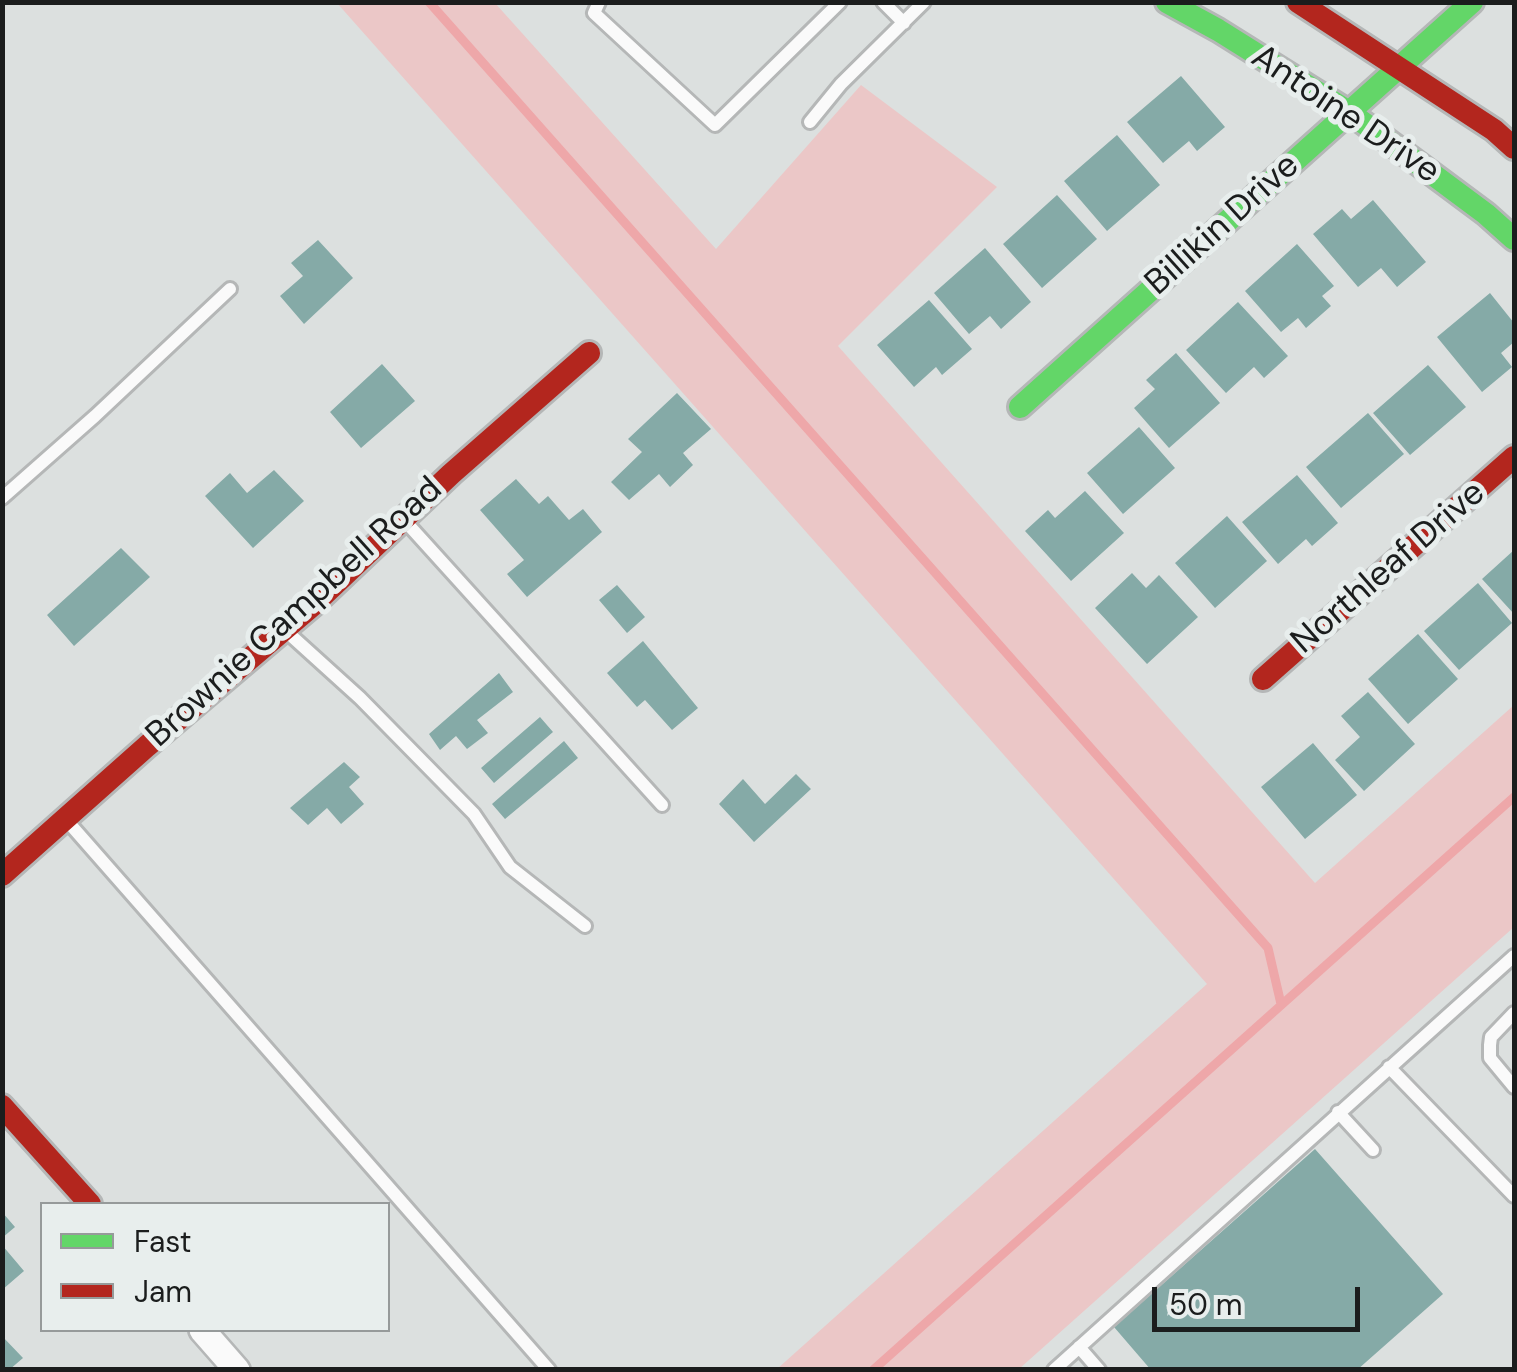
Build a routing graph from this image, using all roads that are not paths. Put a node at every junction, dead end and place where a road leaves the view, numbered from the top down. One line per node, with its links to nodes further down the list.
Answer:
1 (600, 2): 2 (lane)
2 (840, 2)
3 (883, 2): 8 (lane)
4 (924, 2): 8 (lane)
5 (1167, 2): 10 (street, Antoine Drive)
6 (1298, 2): 9 (street, Antoine Drive)
7 (1472, 2): 9 (street, Billikin Drive)
8 (904, 23): 11 (lane)
9 (1400, 67): 10 (street, Billikin Drive); 12 (street, Antoine Drive)
10 (1348, 112): 13 (street, Antoine Drive); 16 (street, Billikin Drive)
11 (810, 122)
12 (1514, 148)
13 (1514, 239)
14 (230, 290): 18 (lane)
15 (589, 353): 19 (street, Brownie Campbell Road)
16 (1020, 407)
17 (1514, 457): 21 (street, Northleaf Drive)
18 (2, 498)
19 (403, 520): 20 (street, Brownie Campbell Road); 22 (lane)
20 (284, 629): 23 (street, Brownie Campbell Road); 25 (lane)
21 (1262, 680)
22 (662, 805)
23 (65, 819): 24 (street, Brownie Campbell Road); 38 (lane)
24 (2, 875)
25 (585, 926)
26 (1514, 956): 28 (lane)
27 (1514, 1014): 29 (lane)
28 (1389, 1068): 31 (lane); 33 (lane)
29 (1514, 1087)
30 (2, 1106): 34 (street)
31 (1338, 1112): 32 (lane); 36 (lane)
32 (1373, 1150)
33 (1514, 1196)
34 (88, 1202)
35 (204, 1332): 37 (street)
36 (1079, 1347): 39 (lane); 40 (lane)
37 (238, 1370)
38 (549, 1370)
39 (1054, 1370)
40 (1099, 1370)

